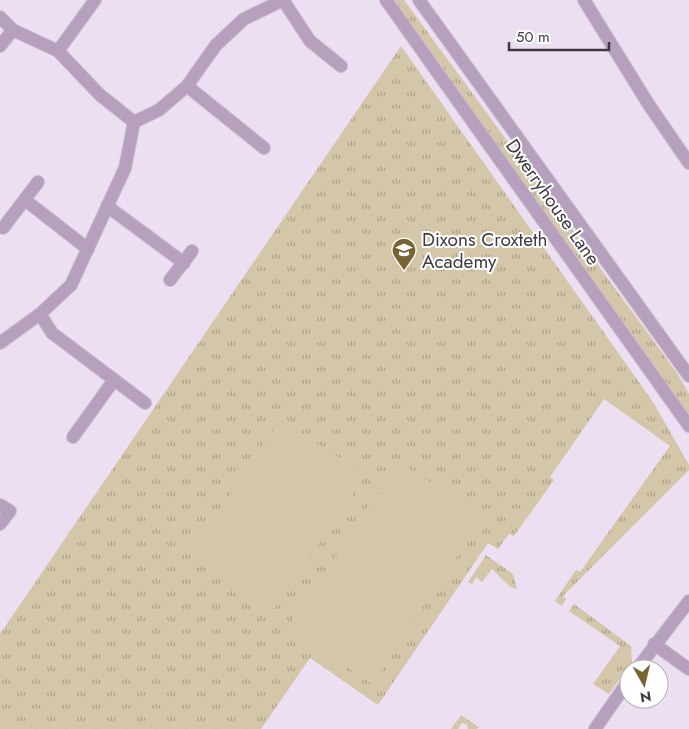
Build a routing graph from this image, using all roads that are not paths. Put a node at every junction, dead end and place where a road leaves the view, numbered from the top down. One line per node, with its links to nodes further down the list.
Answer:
1 (95, 0): 9 (street)
2 (283, 0): 10 (street); 11 (street)
3 (386, 0): 28 (street, Dwerryhouse Lane)
4 (419, 0): 25 (street, Dwerryhouse Lane)
5 (584, 0): 14 (street)
6 (0, 17): 7 (street)
7 (12, 30): 8 (street); 9 (street)
8 (0, 46)
9 (58, 51): 12 (street)
10 (341, 66)
11 (187, 86): 12 (street); 13 (street)
12 (134, 122): 17 (street)
13 (264, 148)
14 (689, 163)
15 (38, 182): 16 (street)
16 (25, 200): 18 (street); 19 (street)
17 (107, 206): 19 (street); 21 (street)
18 (3, 228)
19 (88, 248): 23 (street)
20 (192, 251): 21 (street)
21 (184, 263): 22 (street)
22 (170, 280)
23 (40, 314): 24 (street); 26 (street)
24 (0, 343)
25 (689, 376)
26 (114, 380): 27 (street); 29 (street)
27 (146, 403)
28 (689, 426)
29 (73, 437)
30 (0, 505): 31 (street)
31 (0, 524)
32 (689, 600): 33 (street)
33 (654, 644): 34 (street); 35 (street)
34 (643, 659)
35 (689, 669)
36 (619, 694): 37 (street)
37 (595, 729)

